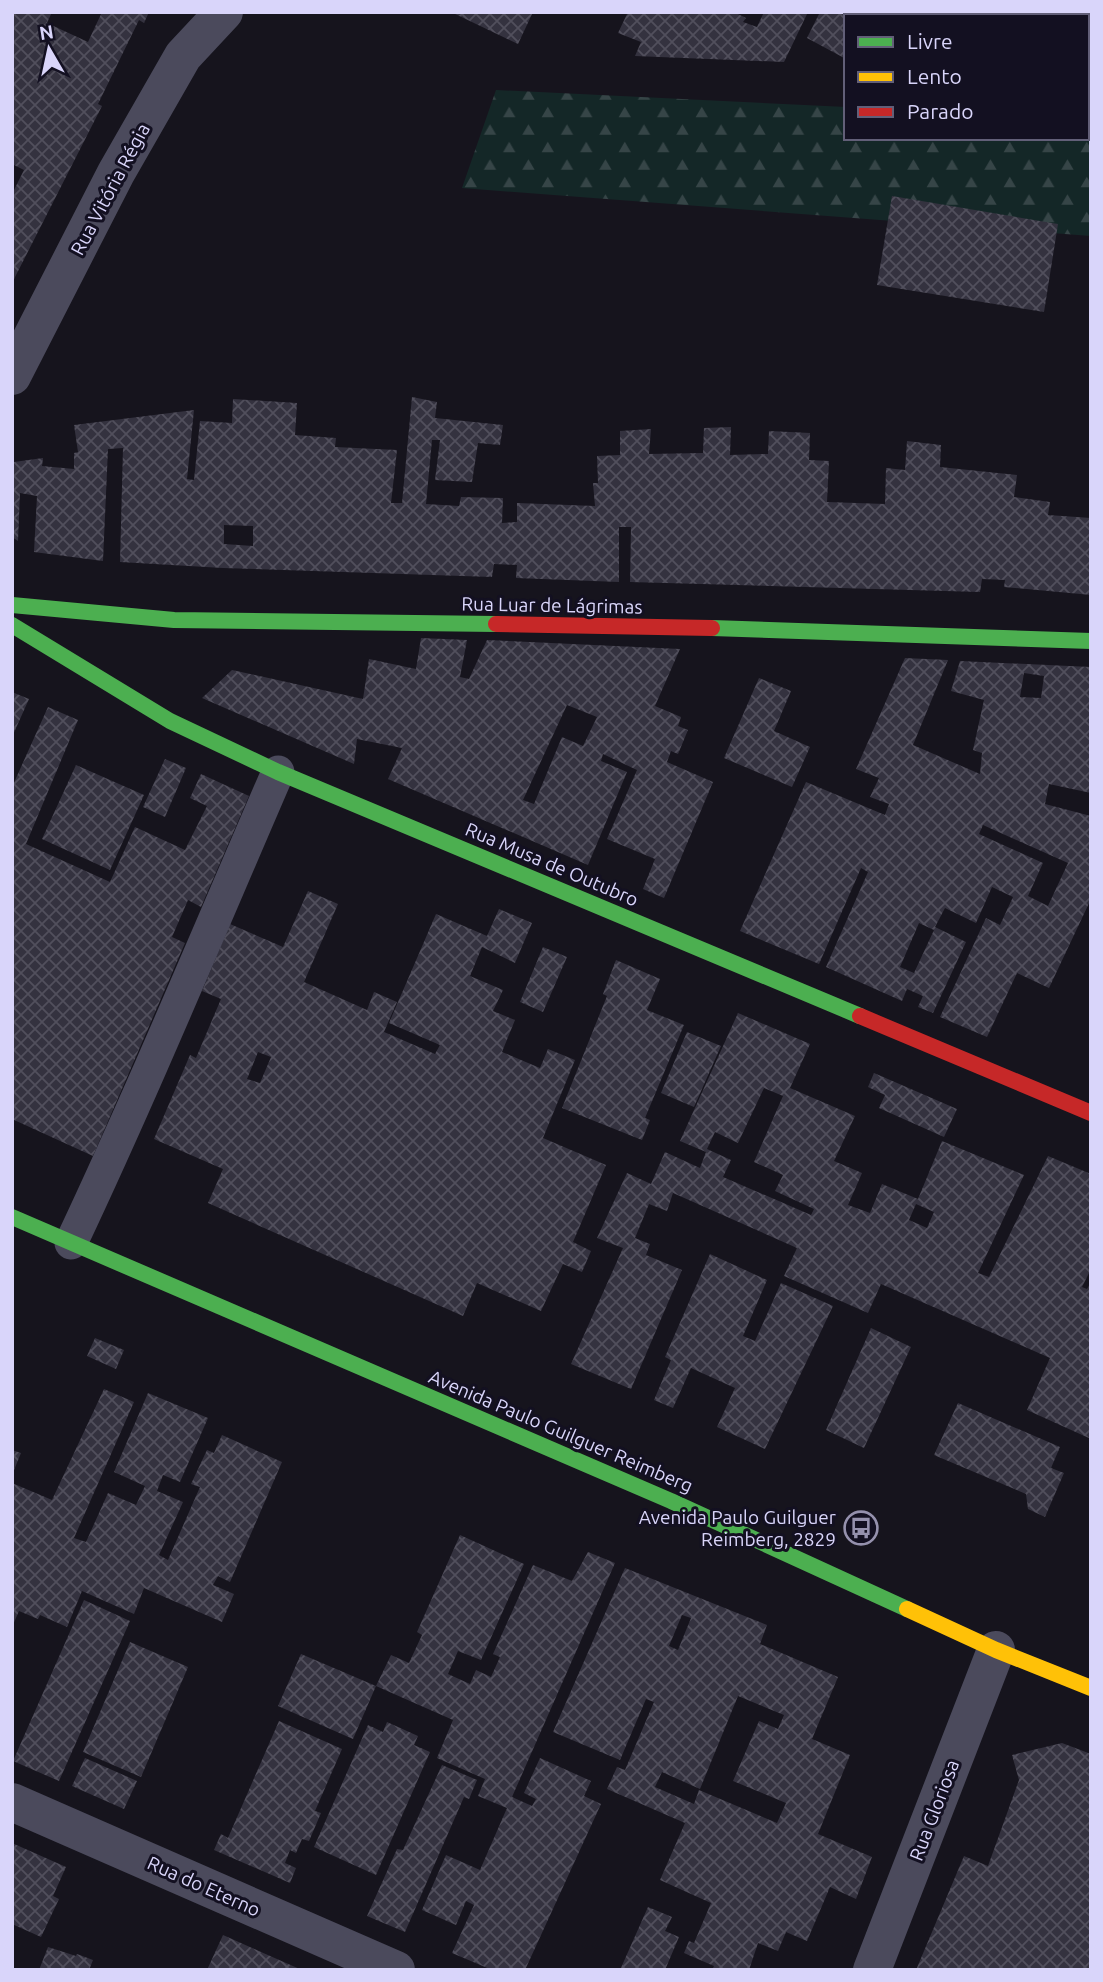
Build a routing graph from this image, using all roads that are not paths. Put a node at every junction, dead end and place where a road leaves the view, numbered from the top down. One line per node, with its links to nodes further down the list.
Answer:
1 (224, 12): 2 (street, Rua Vitória Régia)
2 (12, 376)
3 (12, 605): 5 (street, Rua Luar de Lágrimas)
4 (12, 625): 6 (street, Rua Musa de Outubro)
5 (1091, 641)
6 (278, 772): 7 (street, Rua Musa de Outubro); 9 (lane)
7 (1091, 1113)
8 (12, 1217): 9 (street, Avenida Paulo Guilguer Reimberg)
9 (71, 1244): 10 (street, Avenida Paulo Guilguer Reimberg)
10 (996, 1650): 11 (street, Avenida Paulo Guilguer Reimberg); 14 (street, Rua Gloriosa)
11 (1091, 1688)
12 (12, 1802): 13 (street, Rua do Eterno)
13 (396, 1970)
14 (872, 1970)

